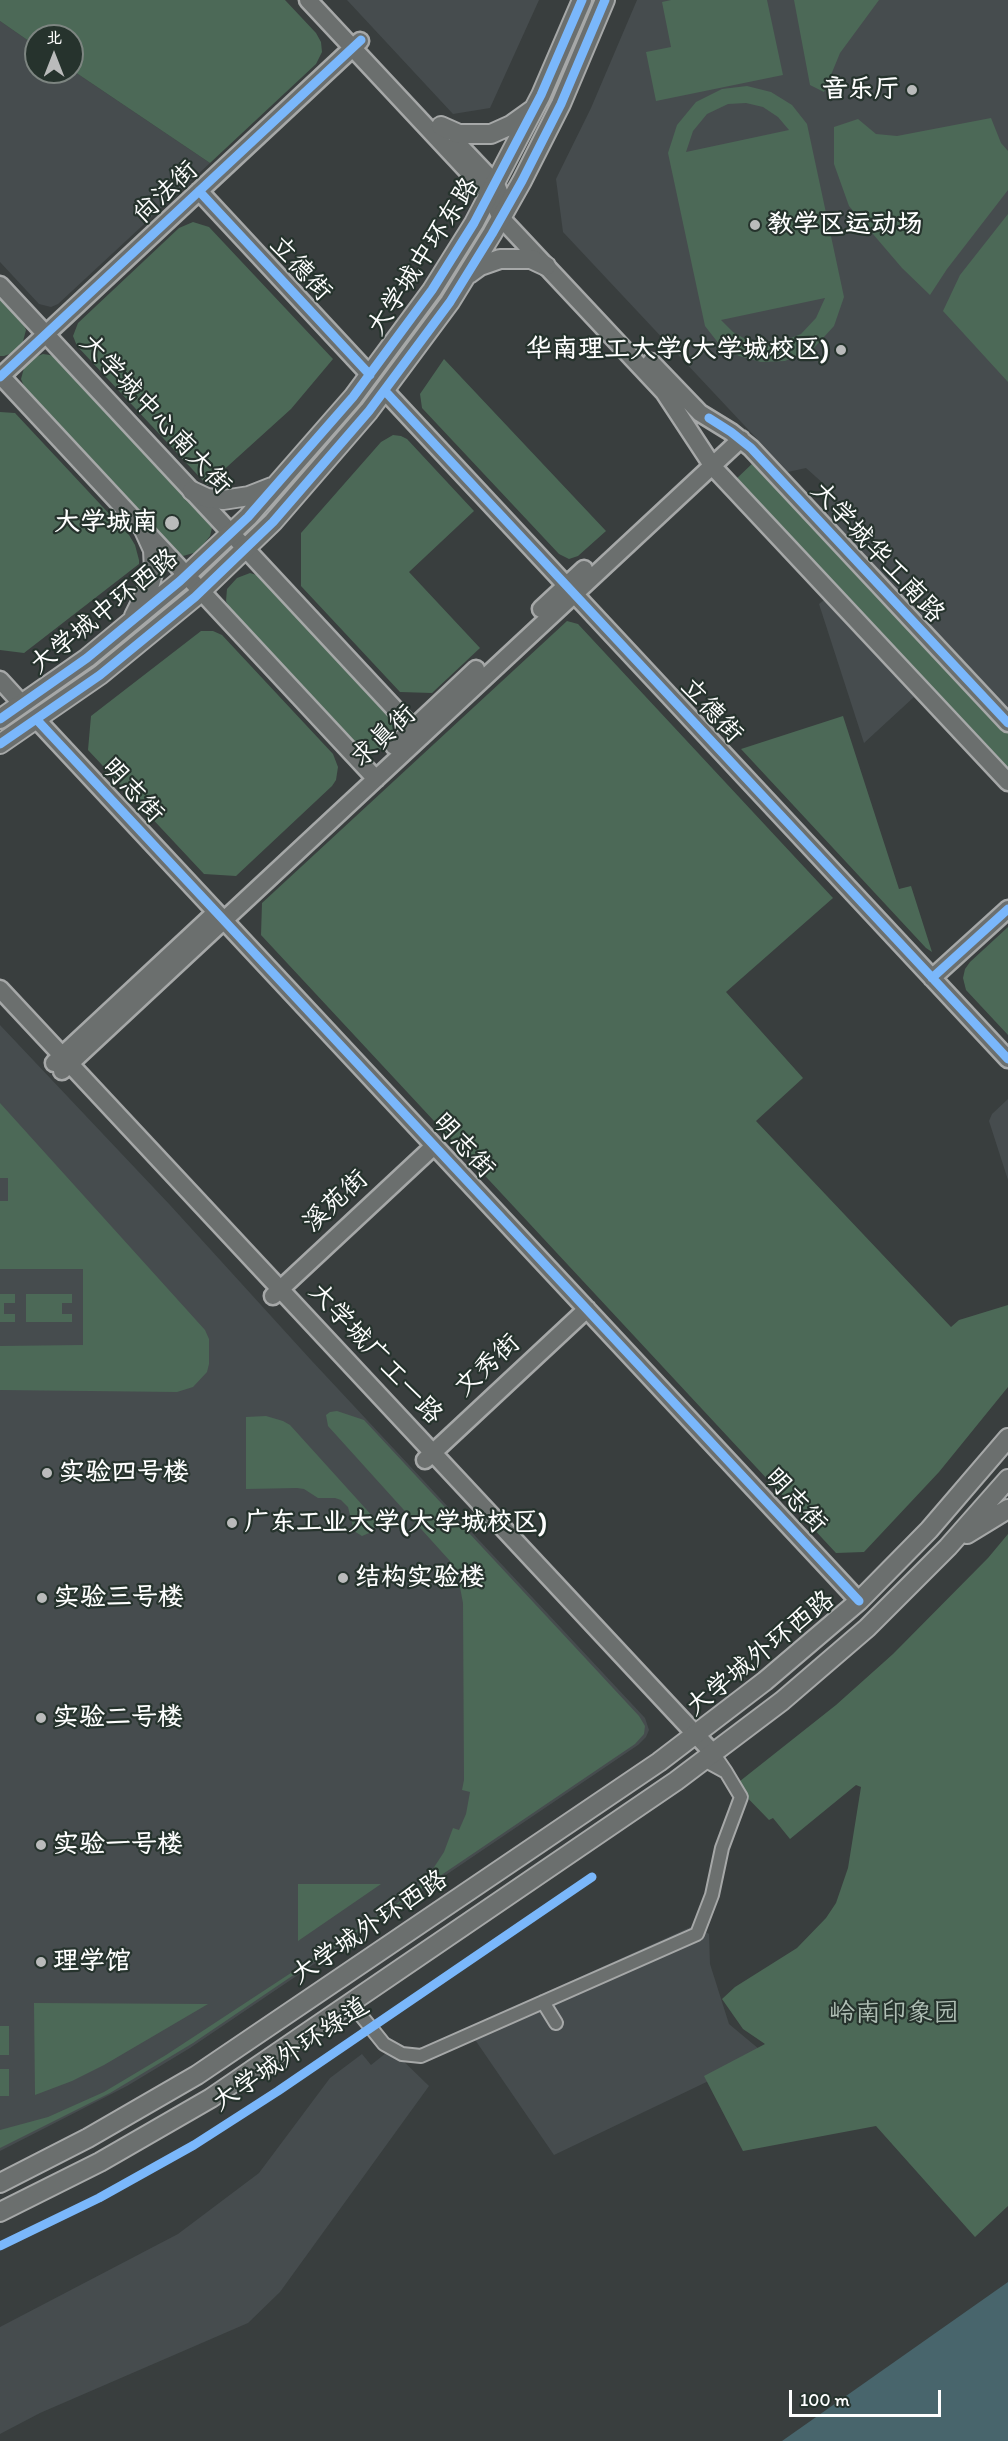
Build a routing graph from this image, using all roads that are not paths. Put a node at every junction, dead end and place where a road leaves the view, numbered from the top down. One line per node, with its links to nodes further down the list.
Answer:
1 (308, 0): 5 (street, 大学城华工南路)
2 (323, 0): 5 (street, 大学城华工南路)
3 (582, 0): 6 (main road, 大学城中环东路)
4 (605, 0): 10 (main road, 大学城中环东路)
5 (357, 44): 7 (street, 大学城华工南路); 8 (street, 大学城华工南路); 9 (street, 尚法街)
6 (535, 107): 7 (main road); 8 (main road, 大学城中环东路)
7 (441, 126): 8 (street, 大学城华工南路)
8 (493, 190): 10 (street, 大学城华工南路); 15 (main road, 大学城中环东路)
9 (199, 191): 14 (street, 尚法街); 15 (street, 立德街)
10 (504, 213): 11 (street, 大学城华工南路); 12 (main road, 大学城中环东路); 18 (street, 大学城华工南路)
11 (546, 266): 12 (main road); 19 (street, 大学城华工南路)
12 (466, 277): 17 (main road, 大学城中环东路)
13 (0, 285): 14 (street, 大学城中心南大街)
14 (46, 334): 16 (street, 尚法街); 21 (street, 大学城中心南大街)
15 (370, 375): 20 (main road, 大学城中环东路)
16 (0, 376): 22 (street)
17 (385, 391): 24 (main road, 大学城中环东路); 26 (street, 立德街)
18 (736, 435): 19 (street, 求真街); 33 (street, 大学城华工南路)
19 (709, 460): 26 (street, 求真街); 37 (street, 大学城华工南路)
20 (279, 483): 21 (main road); 23 (main road, 大学城中环东路)
21 (192, 491): 23 (street, 大学城中心南大街)
22 (143, 528): 25 (street); 28 (main road)
23 (231, 533): 24 (street, 大学城中心南大街); 25 (main road, 大学城中环西路)
24 (246, 549): 27 (main road, 大学城中环东路); 34 (street, 大学城中心南大街)
25 (187, 575): 27 (street); 28 (main road, 大学城中环西路)
26 (570, 590): 34 (street, 求真街); 40 (street, 立德街)
27 (201, 591): 32 (main road, 大学城中环西路); 36 (street)
28 (129, 624): 30 (main road, 大学城中环西路)
29 (0, 680): 30 (street)
30 (22, 704): 31 (main road, 大学城中环西路)
31 (0, 718)
32 (37, 720): 35 (main road, 大学城中环西路); 39 (street, 明志街)
33 (1008, 723)
34 (417, 733): 36 (street, 求真街)
35 (0, 744)
36 (372, 774): 39 (street, 求真街)
37 (1008, 782)
38 (1008, 909): 40 (street)
39 (220, 916): 44 (street, 求真街); 45 (street, 明志街)
40 (932, 978): 43 (street, 立德街)
41 (0, 989): 44 (street, 大学城广工一路)
42 (0, 1006): 44 (street, 大学城广工一路)
43 (1008, 1059)
44 (62, 1064): 46 (street, 大学城广工一路)
45 (434, 1146): 46 (street, 溪苑街); 47 (street, 明志街)
46 (276, 1293): 49 (street, 大学城广工一路)
47 (587, 1309): 49 (street, 文秀街); 53 (street, 明志街)
48 (1008, 1438): 53 (main road, 大学城外环西路)
49 (429, 1457): 56 (street, 大学城广工一路)
50 (1008, 1479): 52 (main road, 大学城外环西路)
51 (1008, 1509): 52 (main road)
52 (953, 1542): 55 (main road, 大学城外环西路)
53 (859, 1601): 54 (main road, 大学城外环西路)
54 (747, 1695): 55 (main road); 56 (main road, 大学城外环西路)
55 (762, 1716): 57 (main road, 大学城外环西路)
56 (691, 1738): 57 (street, 大学城广工一路); 61 (main road, 大学城外环西路)
57 (709, 1757): 58 (street); 59 (main road, 大学城外环西路)
58 (543, 2002): 59 (street); 60 (street)
59 (351, 2003): 62 (main road, 大学城外环西路)
60 (556, 2023)
61 (0, 2182)
62 (0, 2212)

